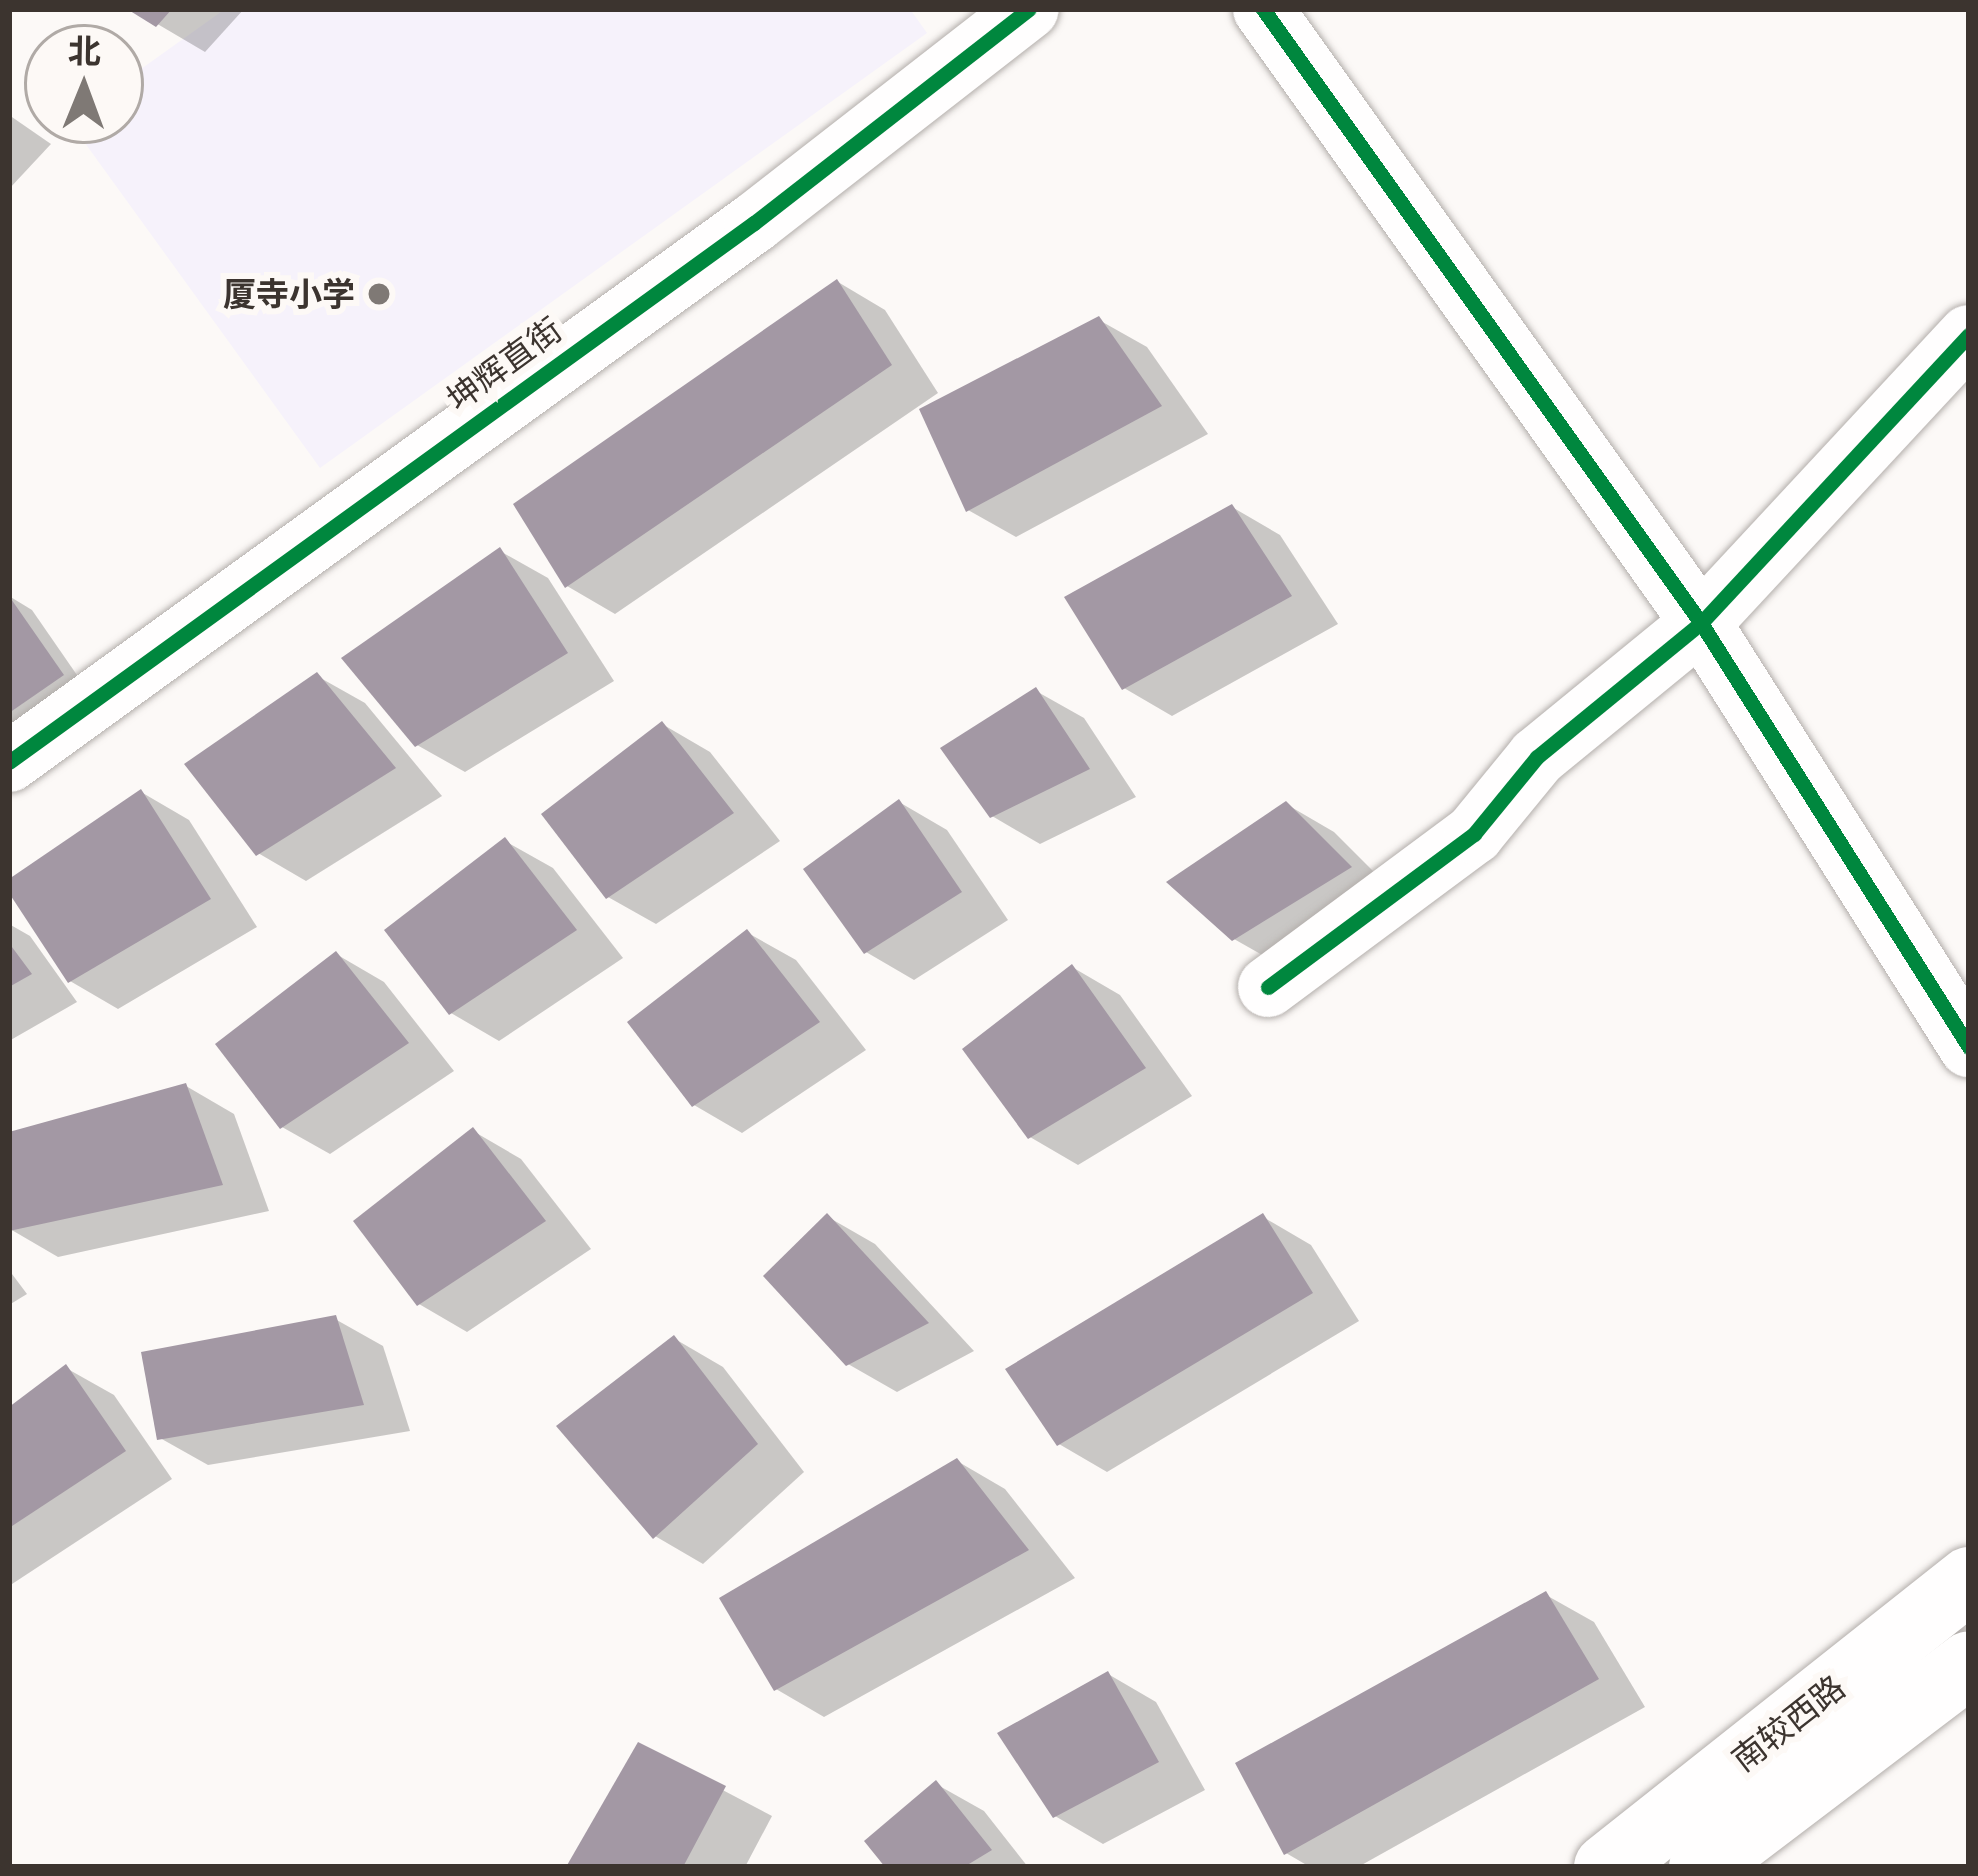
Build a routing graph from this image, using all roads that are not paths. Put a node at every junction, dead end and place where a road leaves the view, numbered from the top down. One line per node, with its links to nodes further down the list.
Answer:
1 (1029, 9): 5 (street, 坤辉直街)
2 (1264, 9): 4 (street)
3 (1969, 334): 4 (street)
4 (1701, 623): 6 (street); 7 (street)
5 (9, 762)
6 (1268, 987)
7 (1969, 1047)
8 (1969, 1580): 10 (main road, 南较西路)
9 (1969, 1664): 11 (main road, 南较西路)
10 (1606, 1867)
11 (1702, 1867)

